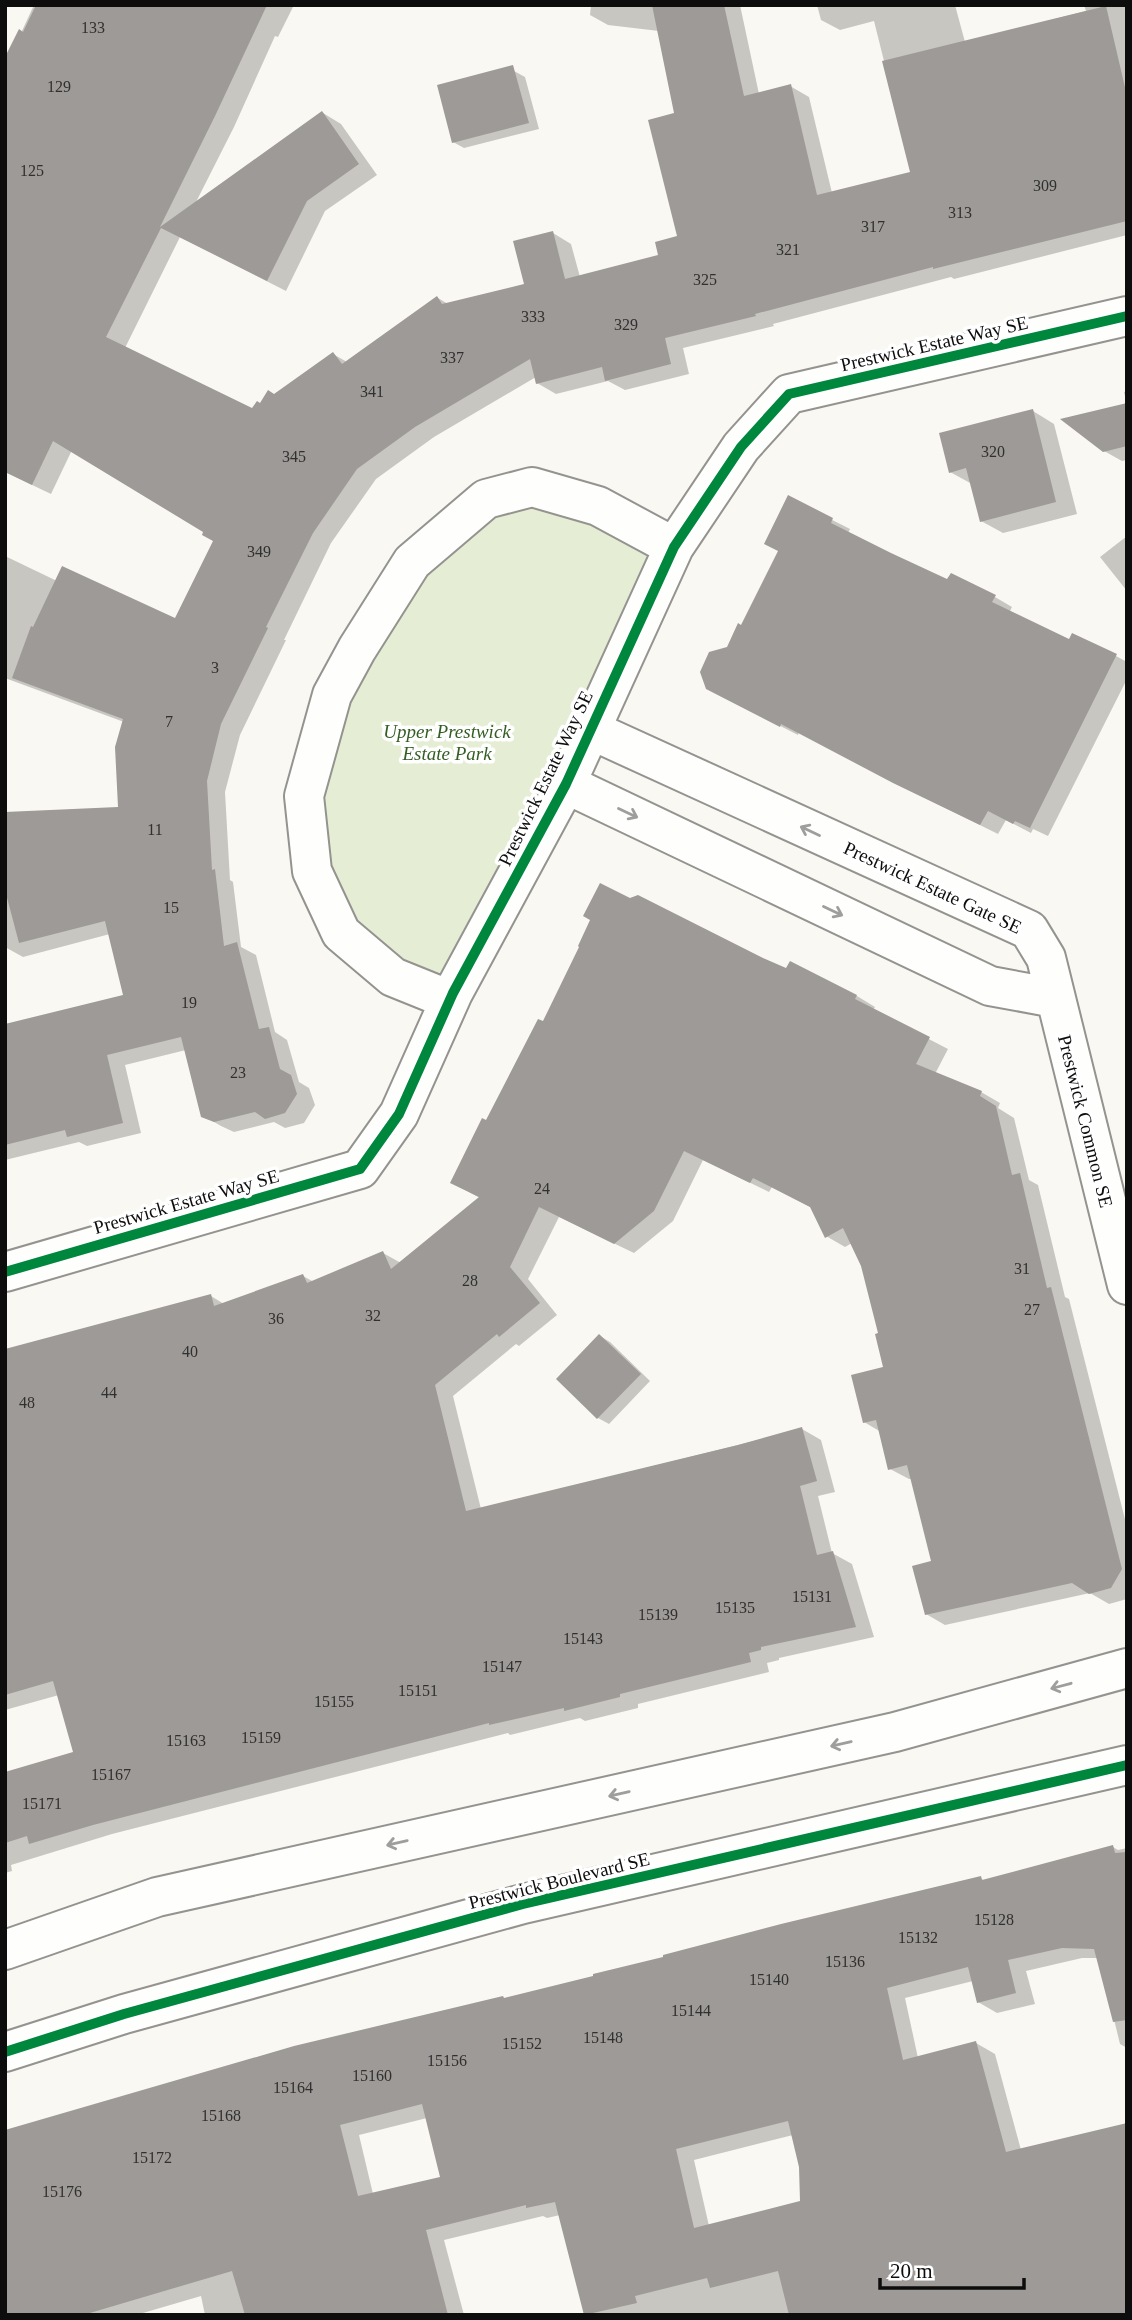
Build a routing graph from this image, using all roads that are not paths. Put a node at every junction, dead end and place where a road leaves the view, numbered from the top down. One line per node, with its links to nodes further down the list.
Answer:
1 (1127, 316): 2 (street, Prestwick Estate Way SE)
2 (674, 547): 3 (street, Prestwick Estate Way SE); 6 (street)
3 (591, 730): 4 (street, Prestwick Estate Way SE); 5 (street, Prestwick Estate Gate SE, one-way to 3)
4 (566, 784): 5 (street, one-way to 5); 6 (street, Prestwick Estate Way SE)
5 (1055, 998): 8 (street, Prestwick Common SE)
6 (450, 1000): 7 (street, Prestwick Estate Way SE)
7 (5, 1272)
8 (1127, 1285)
9 (1127, 1668): 11 (street, one-way to 11)
10 (1127, 1765): 12 (street, Prestwick Boulevard SE)
11 (5, 1950)
12 (5, 2052)

